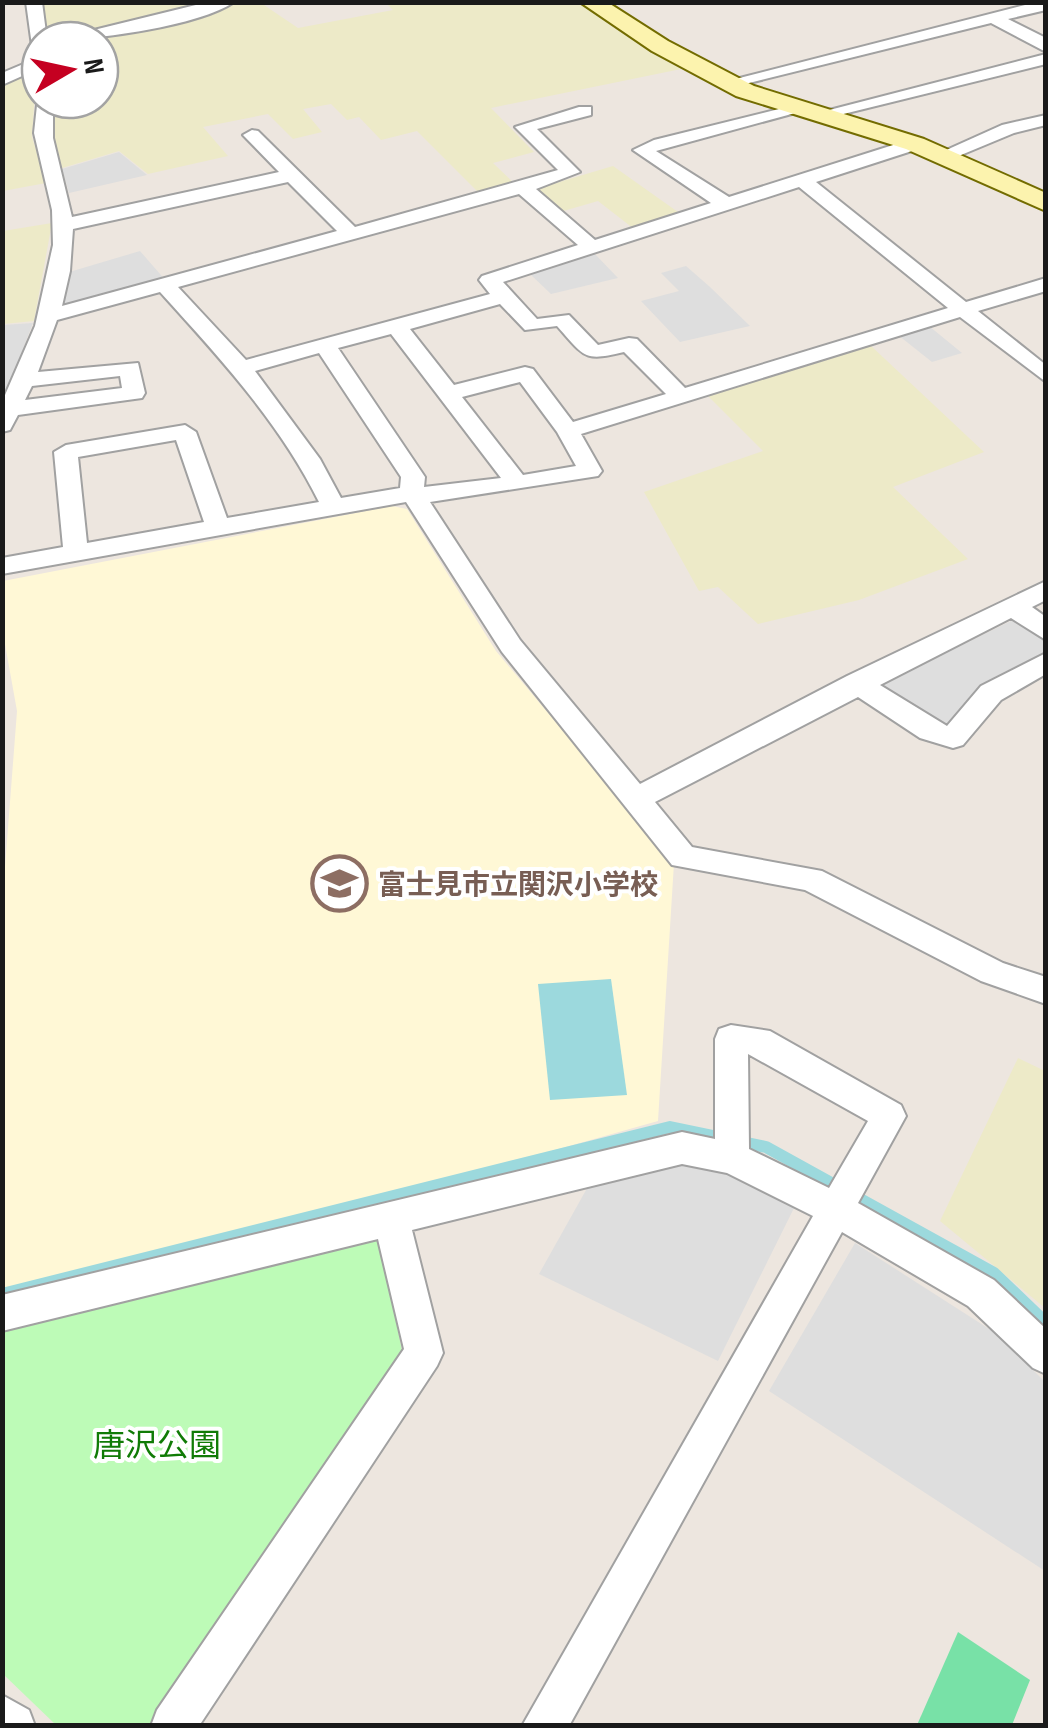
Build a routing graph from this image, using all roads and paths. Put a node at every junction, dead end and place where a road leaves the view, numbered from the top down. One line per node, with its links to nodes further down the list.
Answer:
1 (226, 2): 5 (street)
2 (591, 2): 8 (street)
3 (1046, 5): 4 (street)
4 (989, 17): 6 (street); 8 (street)
5 (120, 28)
6 (1046, 47)
7 (1046, 59): 11 (street)
8 (729, 83): 9 (street)
9 (793, 108): 11 (street); 21 (street)
10 (584, 111): 19 (street)
11 (819, 115): 15 (street)
12 (44, 120): 22 (street)
13 (1046, 120): 16 (street)
14 (252, 135): 17 (street)
15 (915, 144): 16 (street); 18 (street)
16 (942, 156): 20 (street)
17 (292, 175): 22 (street); 23 (street)
18 (804, 182): 21 (street); 28 (street)
19 (522, 187): 23 (street); 24 (street)
20 (1046, 202)
21 (728, 205): 24 (street)
22 (63, 225): 29 (street)
23 (352, 235): 26 (street)
24 (594, 249): 27 (street)
25 (1046, 284): 28 (street)
26 (167, 287): 29 (street); 32 (street)
27 (505, 296): 30 (street); 36 (street)
28 (967, 311): 33 (street); 36 (street)
29 (46, 318): 34 (street)
30 (395, 324): 31 (street); 35 (street)
31 (324, 344): 32 (street); 40 (street)
32 (241, 368): 41 (street)
33 (1046, 376)
34 (25, 380): 37 (street); 37 (street)
35 (450, 394): 38 (street); 39 (street)
36 (680, 396): 38 (street)
37 (6, 417)
38 (568, 431): 39 (street)
39 (517, 483): 40 (street)
40 (413, 495): 41 (street); 50 (street)
41 (334, 507): 42 (street)
42 (219, 528): 43 (street); 43 (street)
43 (76, 556): 44 (street)
44 (2, 566)
45 (1046, 590): 46 (street)
46 (1012, 606): 47 (street); 49 (street)
47 (1046, 631)
48 (1046, 662): 49 (street)
49 (858, 683): 50 (street)
50 (635, 799): 51 (street)
51 (1046, 991)
52 (732, 1157): 53 (street); 53 (street); 54 (street)
53 (843, 1199): 56 (street); 60 (street)
54 (392, 1220): 55 (street); 59 (street)
55 (2, 1313)
56 (1046, 1355)
57 (2, 1717): 58 (street)
58 (13, 1726)
59 (173, 1726)
60 (544, 1726)

